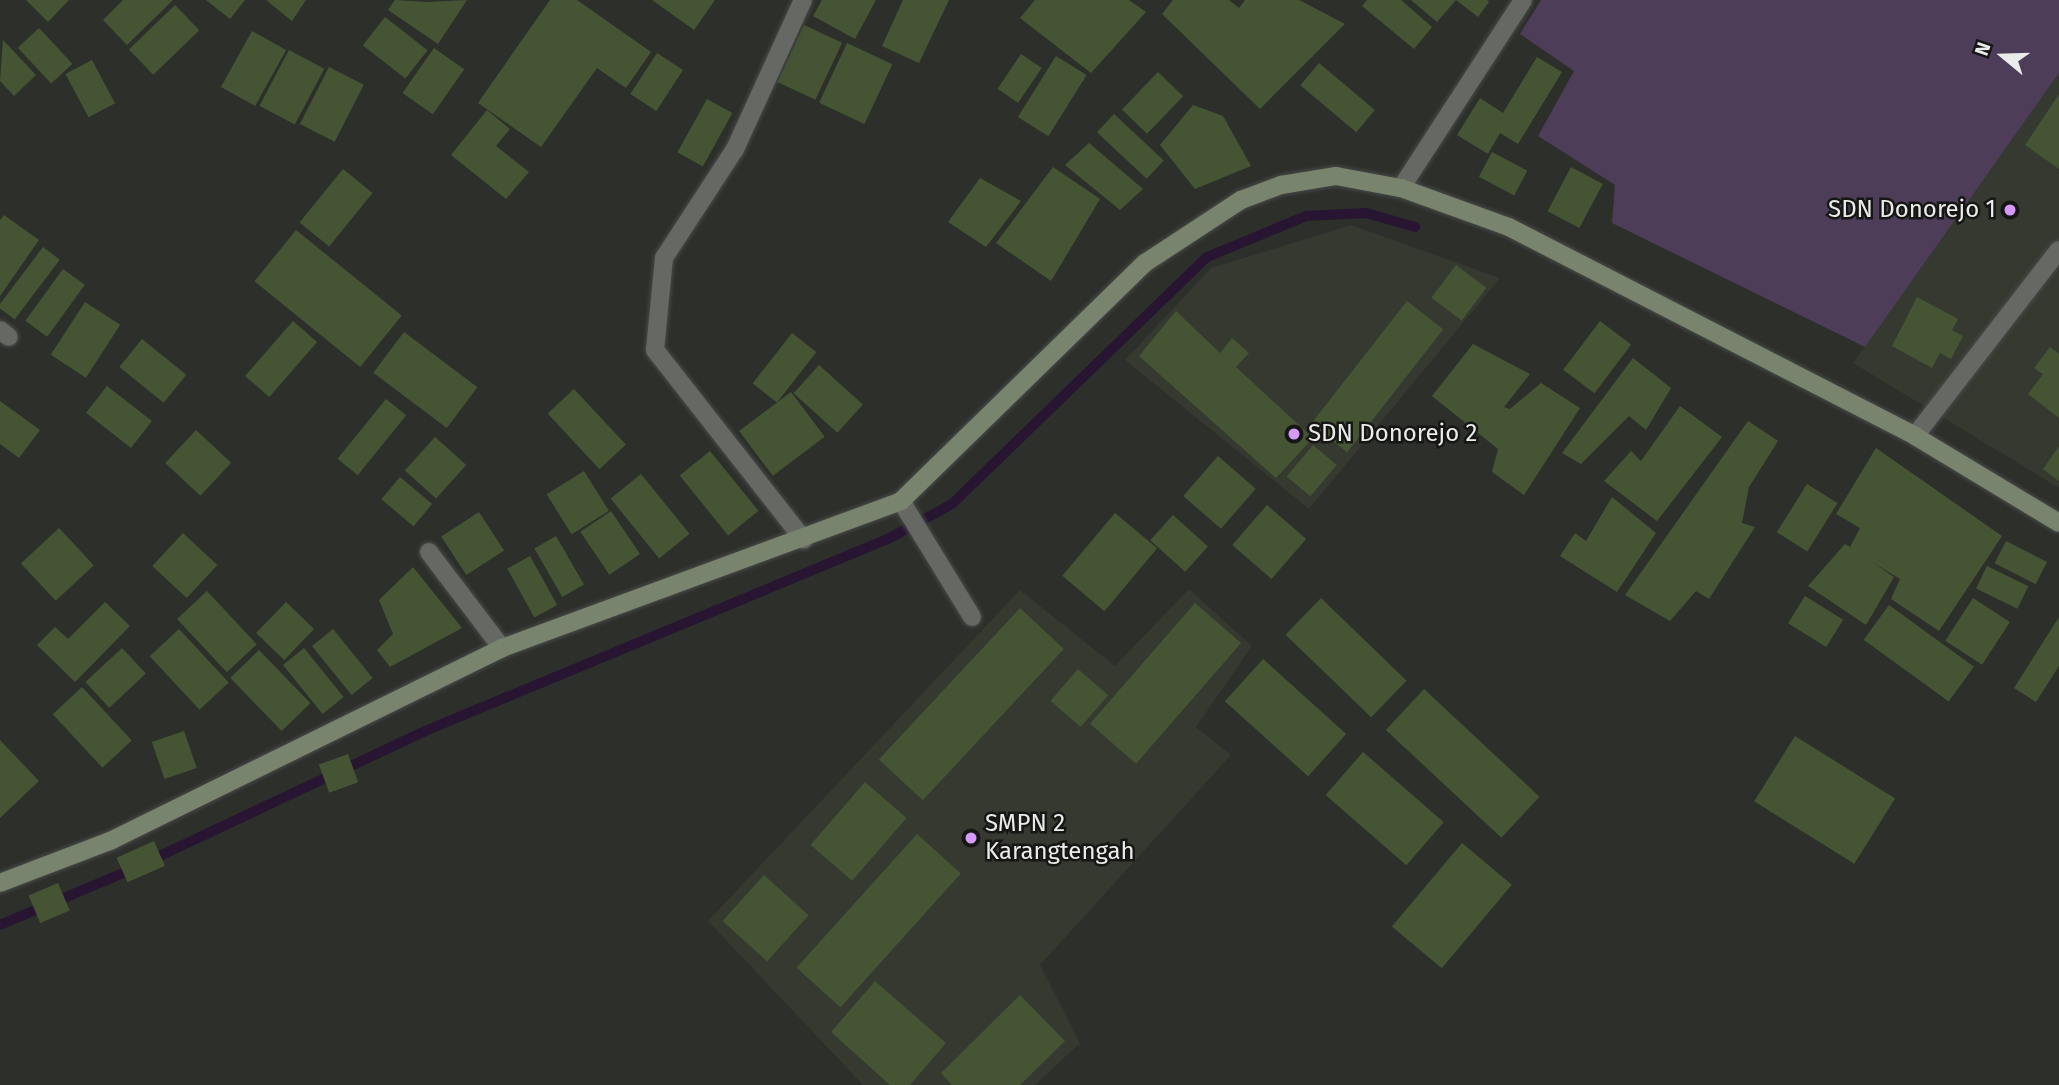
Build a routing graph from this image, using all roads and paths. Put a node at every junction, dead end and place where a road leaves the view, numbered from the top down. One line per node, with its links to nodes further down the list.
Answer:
1 (803, 0): 8 (street)
2 (1517, 2): 3 (street)
3 (1401, 188): 5 (main road); 6 (main road)
4 (2059, 250): 5 (street)
5 (1915, 436): 7 (main road)
6 (905, 509): 8 (main road); 10 (street)
7 (2059, 523)
8 (804, 540): 11 (main road)
9 (429, 552): 11 (street)
10 (972, 617)
11 (502, 648): 12 (main road)
12 (0, 883)

